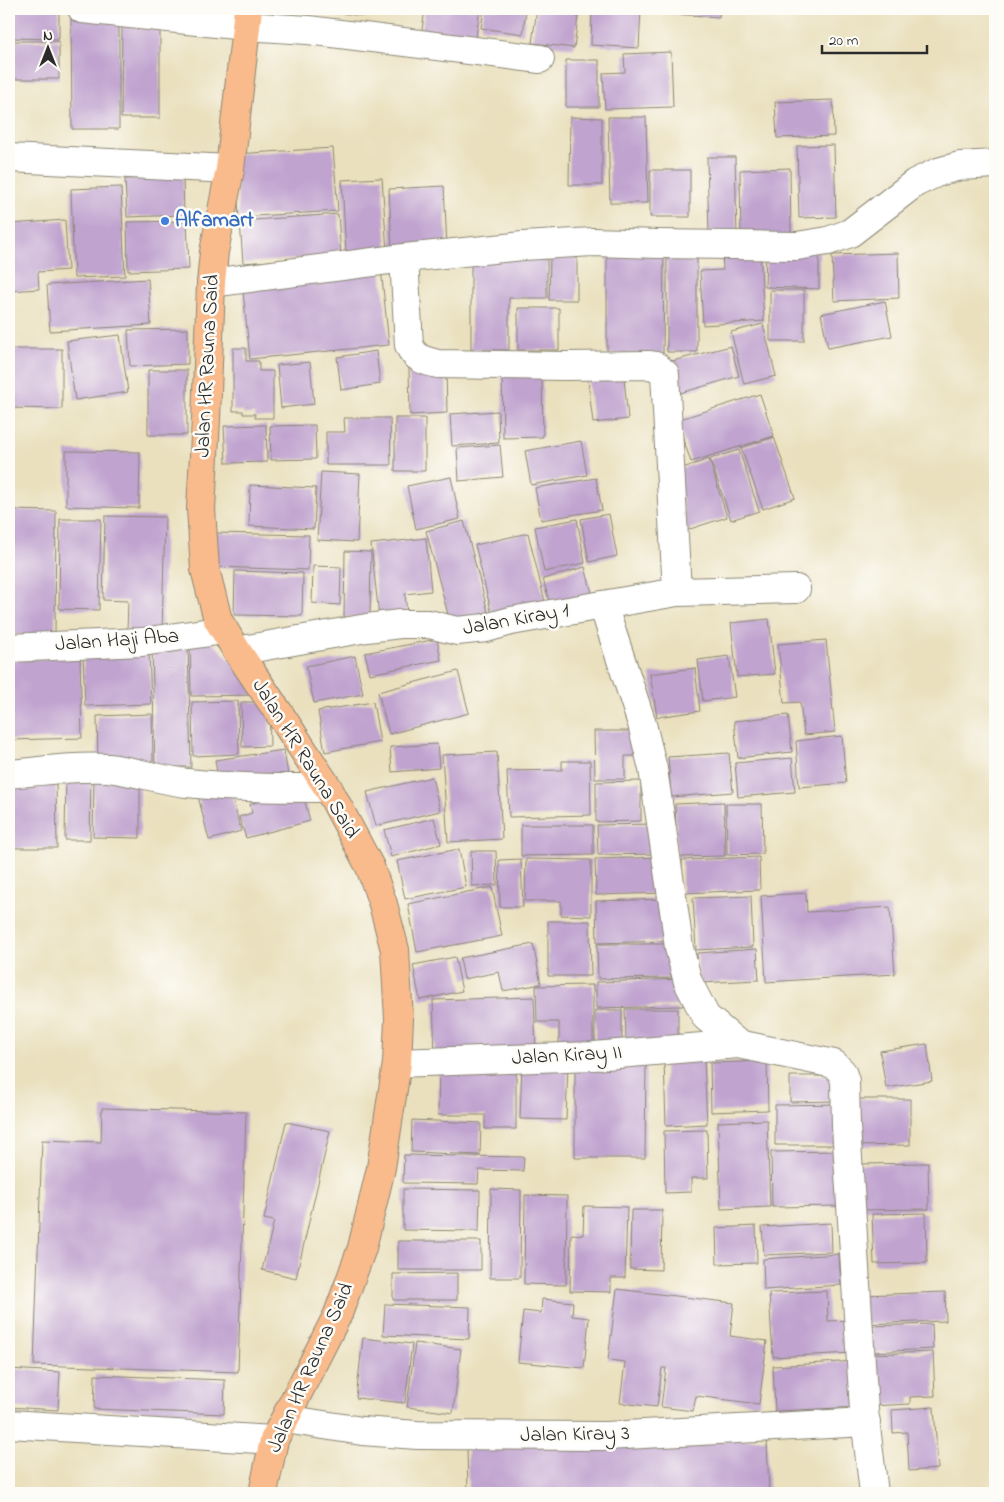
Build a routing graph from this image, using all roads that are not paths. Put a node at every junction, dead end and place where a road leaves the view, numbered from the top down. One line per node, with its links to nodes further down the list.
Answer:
1 (82, 9): 2 (street)
2 (247, 17): 3 (street); 6 (main road, Jalan HR Rauna Said)
3 (540, 59)
4 (9, 158): 6 (street)
5 (995, 164): 7 (street)
6 (230, 169): 8 (main road, Jalan HR Rauna Said)
7 (404, 258): 8 (street); 10 (street)
8 (211, 283): 12 (main road, Jalan HR Rauna Said)
9 (796, 589): 10 (street, Jalan Kiray 1)
10 (677, 592): 11 (street, Jalan Kiray 1)
11 (603, 605): 12 (street, Jalan Kiray 1); 16 (street)
12 (231, 641): 13 (street, Jalan Haji Aba); 15 (main road, Jalan HR Rauna Said)
13 (9, 648)
14 (9, 774): 15 (street)
15 (328, 788): 17 (main road, Jalan HR Rauna Said)
16 (738, 1044): 17 (street, Jalan Kiray II); 18 (street)
17 (397, 1064): 20 (main road, Jalan HR Rauna Said)
18 (866, 1422): 20 (street, Jalan Kiray 3); 22 (street)
19 (9, 1424): 20 (street, Jalan Kiray 3)
20 (280, 1430): 21 (main road, Jalan HR Rauna Said)
21 (263, 1493)
22 (874, 1493)

